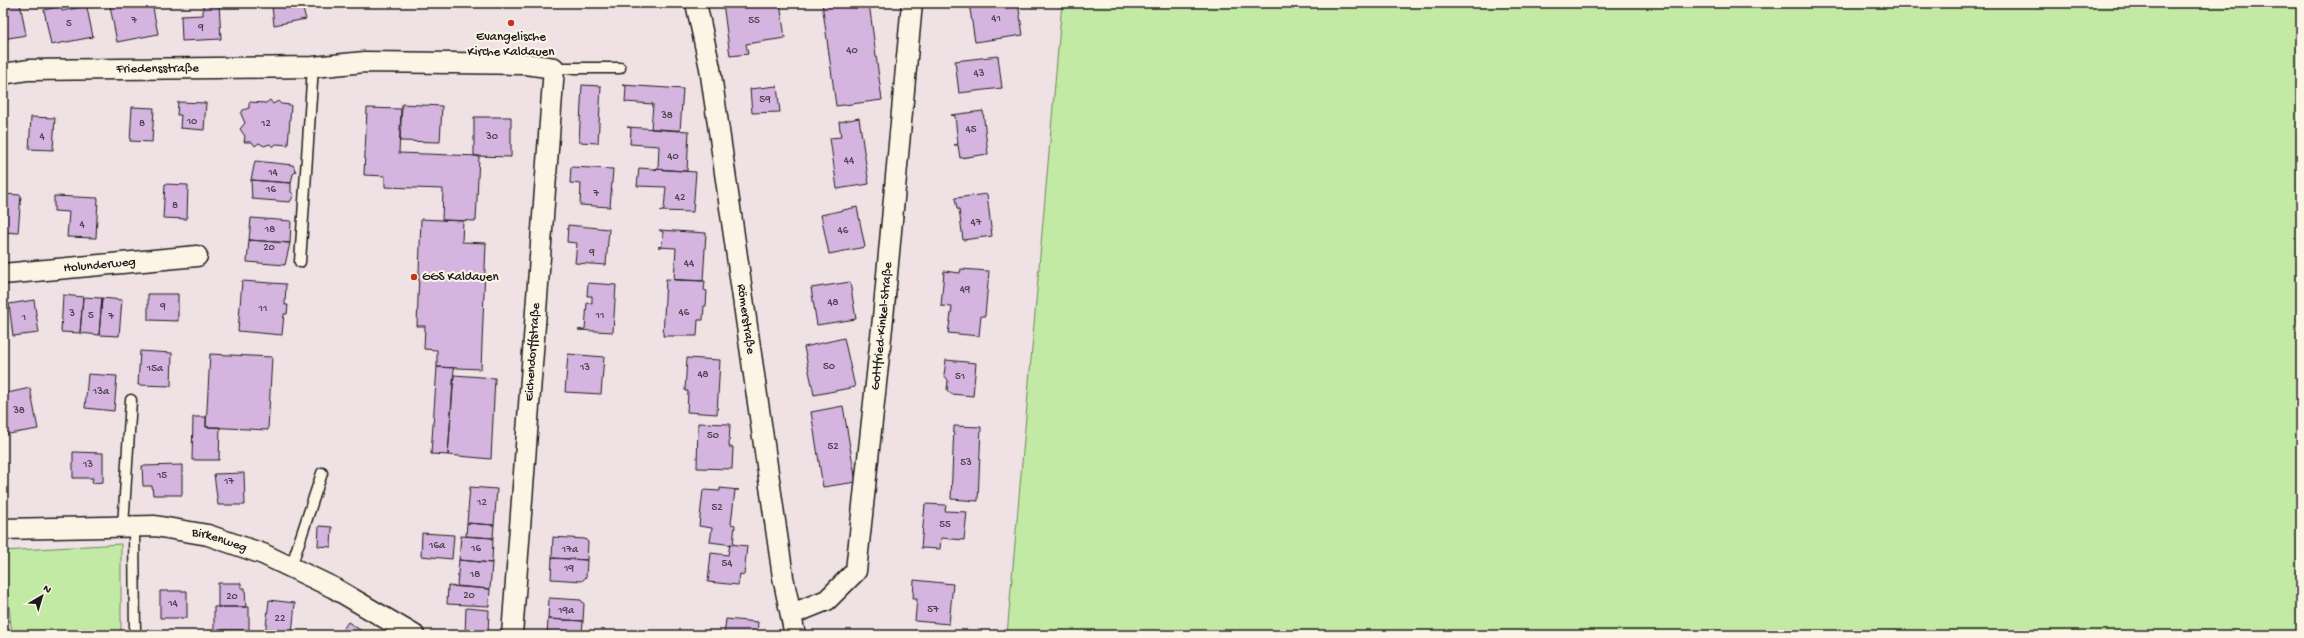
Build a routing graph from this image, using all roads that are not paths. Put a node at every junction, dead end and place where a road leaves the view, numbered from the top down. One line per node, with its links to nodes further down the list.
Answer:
1 (696, 3): 15 (street, Römerstraße)
2 (912, 3): 15 (street, Gottfried-Kinkel-Straße)
3 (314, 67): 4 (street, Friedensstraße); 6 (street, Friedensstraße); 8 (lane)
4 (554, 68): 5 (lane); 18 (street, Eichendorffstraße)
5 (620, 68)
6 (3, 74)
7 (197, 256): 9 (street, Holunderweg)
8 (300, 262)
9 (3, 274)
10 (131, 400): 12 (lane)
11 (322, 473): 14 (lane)
12 (129, 527): 13 (street, Birkenweg); 14 (street, Birkenweg); 16 (lane)
13 (3, 529)
14 (291, 568): 17 (street, Birkenweg)
15 (792, 614): 19 (street, Römerstraße)
16 (135, 635)
17 (414, 635)
18 (512, 635)
19 (795, 635)

